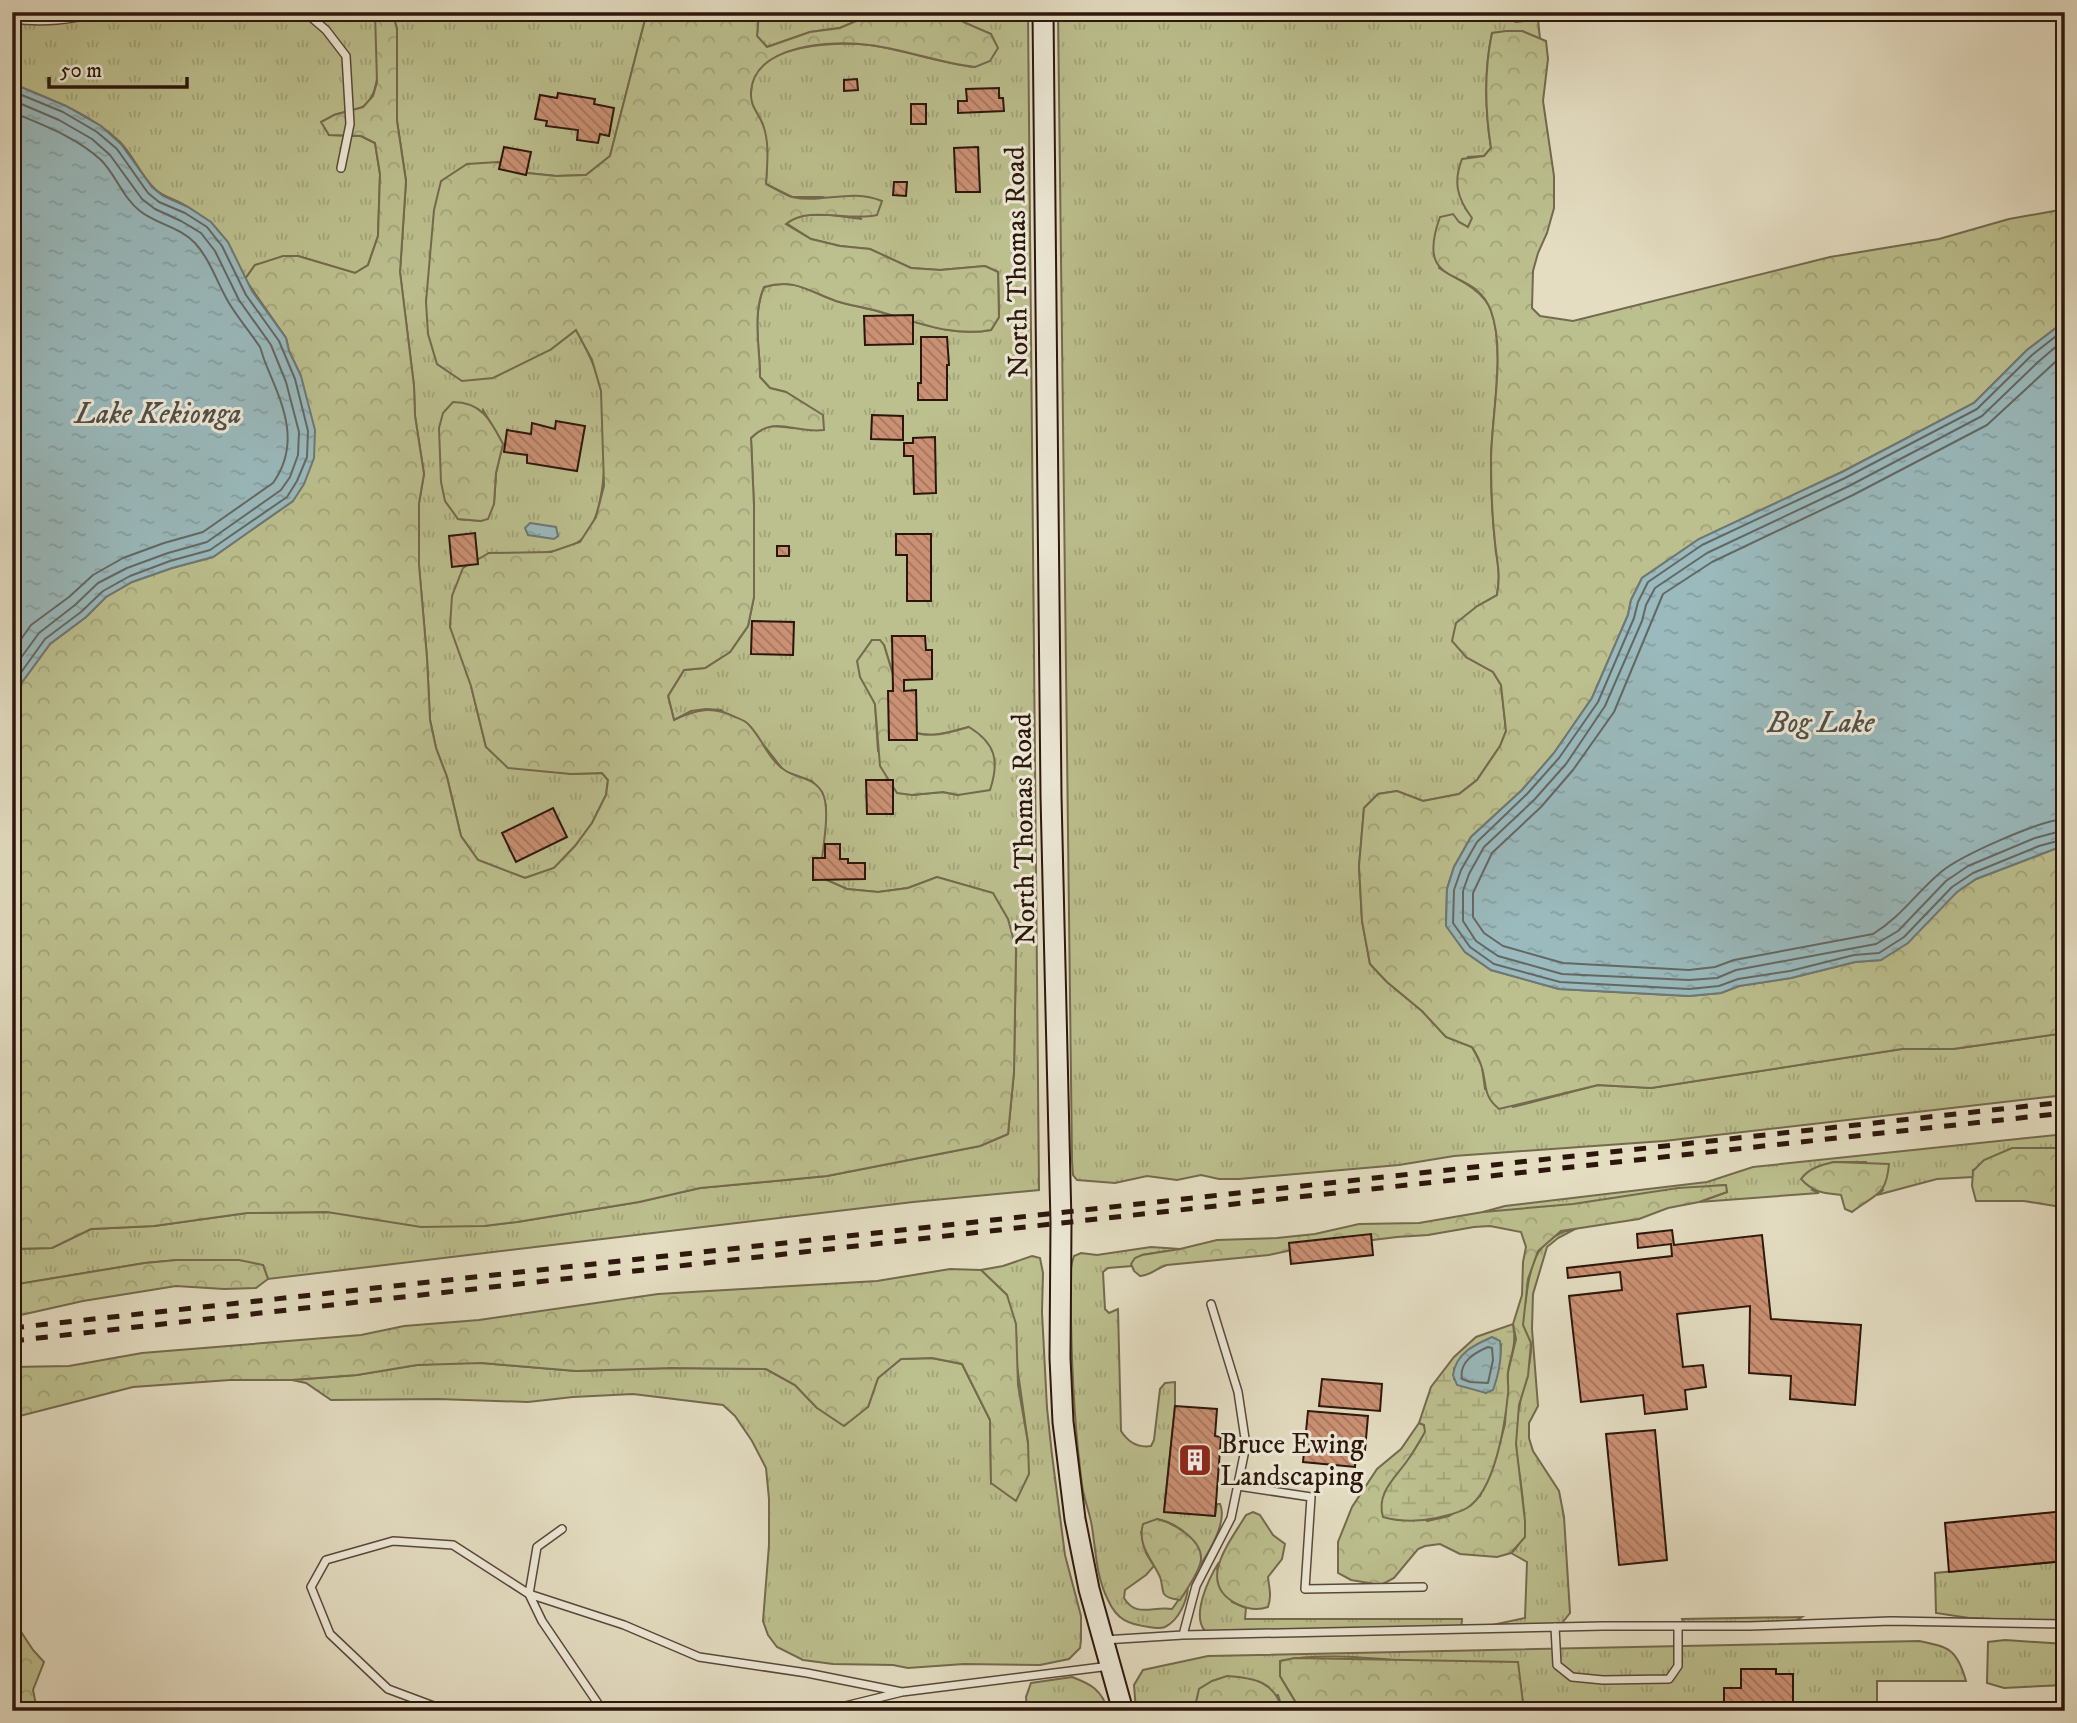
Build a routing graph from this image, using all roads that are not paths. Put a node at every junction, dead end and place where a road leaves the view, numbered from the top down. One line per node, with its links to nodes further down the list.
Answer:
1 (102, 12): 4 (lane)
2 (305, 12): 5 (lane)
3 (1043, 12): 15 (main road, North Thomas Road)
4 (12, 19)
5 (341, 168)
6 (1211, 1304): 7 (lane)
7 (1238, 1486): 9 (lane); 14 (lane)
8 (562, 1529): 10 (lane)
9 (1423, 1587)
10 (529, 1594): 17 (lane); 18 (lane); 19 (lane)
11 (2065, 1624): 12 (lane)
12 (1678, 1626): 13 (lane); 13 (lane)
13 (1555, 1627): 14 (lane)
14 (1183, 1635): 15 (lane)
15 (1104, 1640): 16 (main road, North Thomas Road)
16 (1111, 1666): 17 (lane); 21 (main road, North Thomas Road)
17 (902, 1692): 20 (lane)
18 (447, 1711)
19 (603, 1711)
20 (825, 1711)
21 (1123, 1711)

